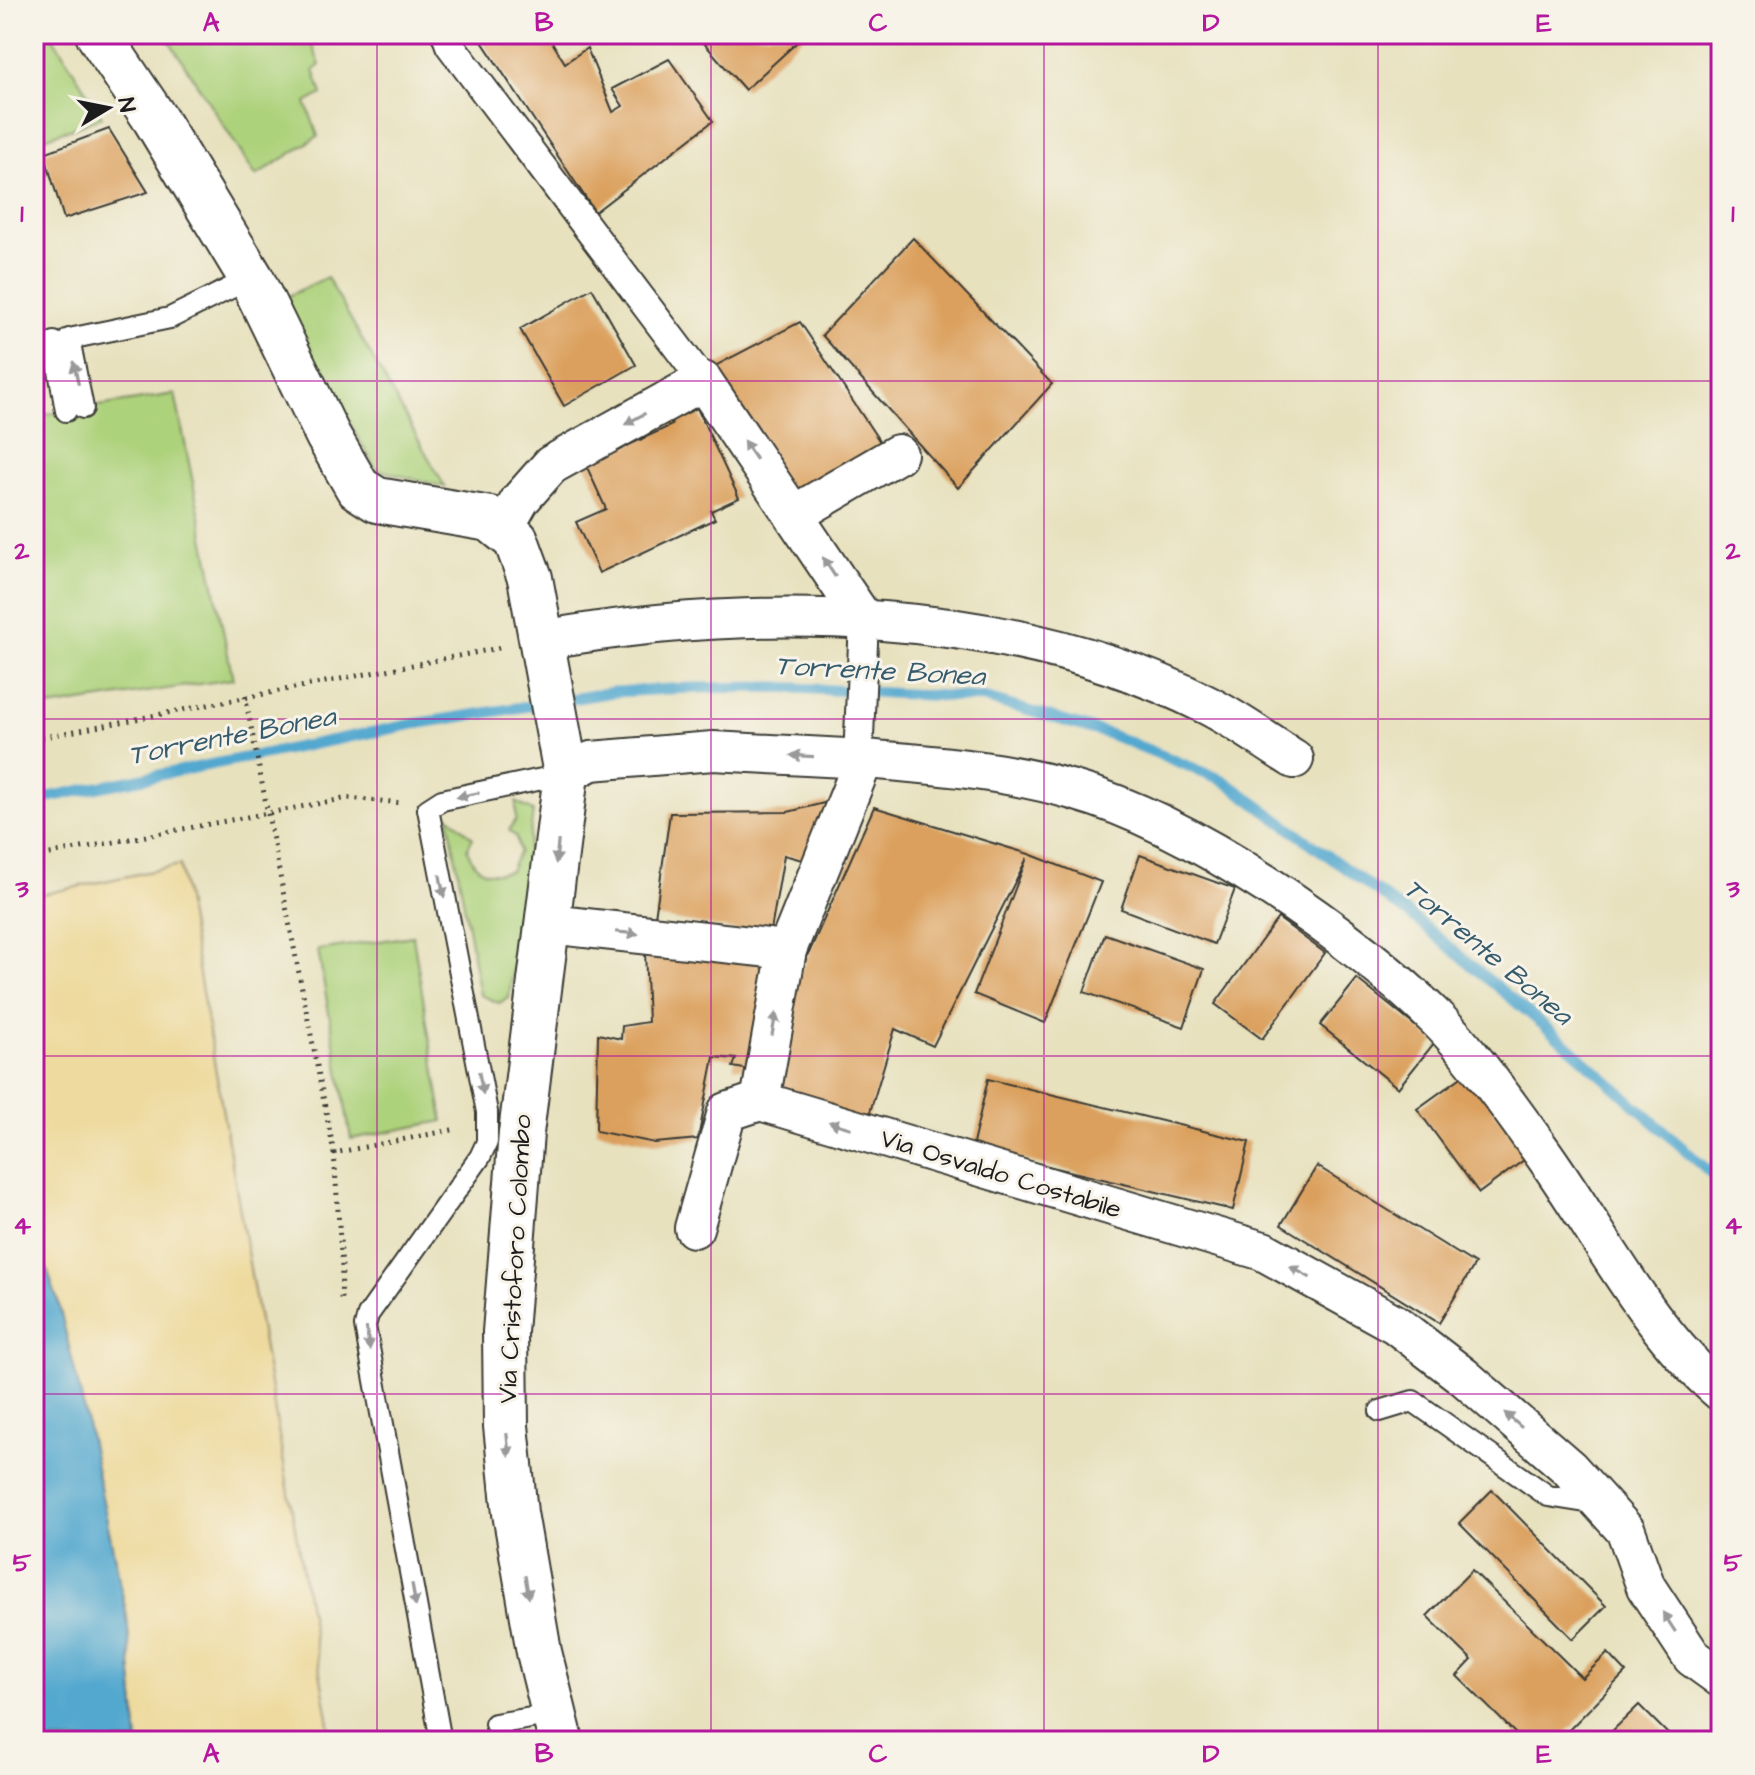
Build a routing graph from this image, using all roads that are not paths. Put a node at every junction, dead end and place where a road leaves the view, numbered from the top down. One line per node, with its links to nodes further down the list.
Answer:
1 (98, 34): 3 (street)
2 (446, 34): 4 (street)
3 (251, 278): 5 (lane); 8 (street)
4 (703, 381): 7 (street, one-way to 4); 8 (street, one-way to 8)
5 (75, 409)
6 (898, 454): 7 (street)
7 (795, 514): 9 (street, one-way to 7)
8 (504, 528): 10 (street, Via Cristoforo Colombo)
9 (864, 620): 10 (street); 11 (street); 12 (street)
10 (542, 640): 13 (street, Via Cristoforo Colombo)
11 (861, 759): 13 (street, one-way to 13); 15 (street); 18 (street)
12 (1294, 759)
13 (566, 774): 14 (street, Via Cristoforo Colombo, one-way to 14); 24 (lane, one-way to 24)
14 (549, 924): 15 (street, one-way to 15); 23 (street, Via Cristoforo Colombo, one-way to 23)
15 (787, 950): 16 (street, one-way to 15)
16 (760, 1101): 17 (street); 20 (street, Via Osvaldo Costabile, one-way to 16)
17 (694, 1228)
18 (1721, 1392)
19 (1380, 1411): 20 (lane)
20 (1602, 1505): 21 (street, Via Osvaldo Costabile, one-way to 20)
21 (1721, 1678)
22 (495, 1724): 23 (lane)
23 (558, 1727)
24 (441, 1741)

